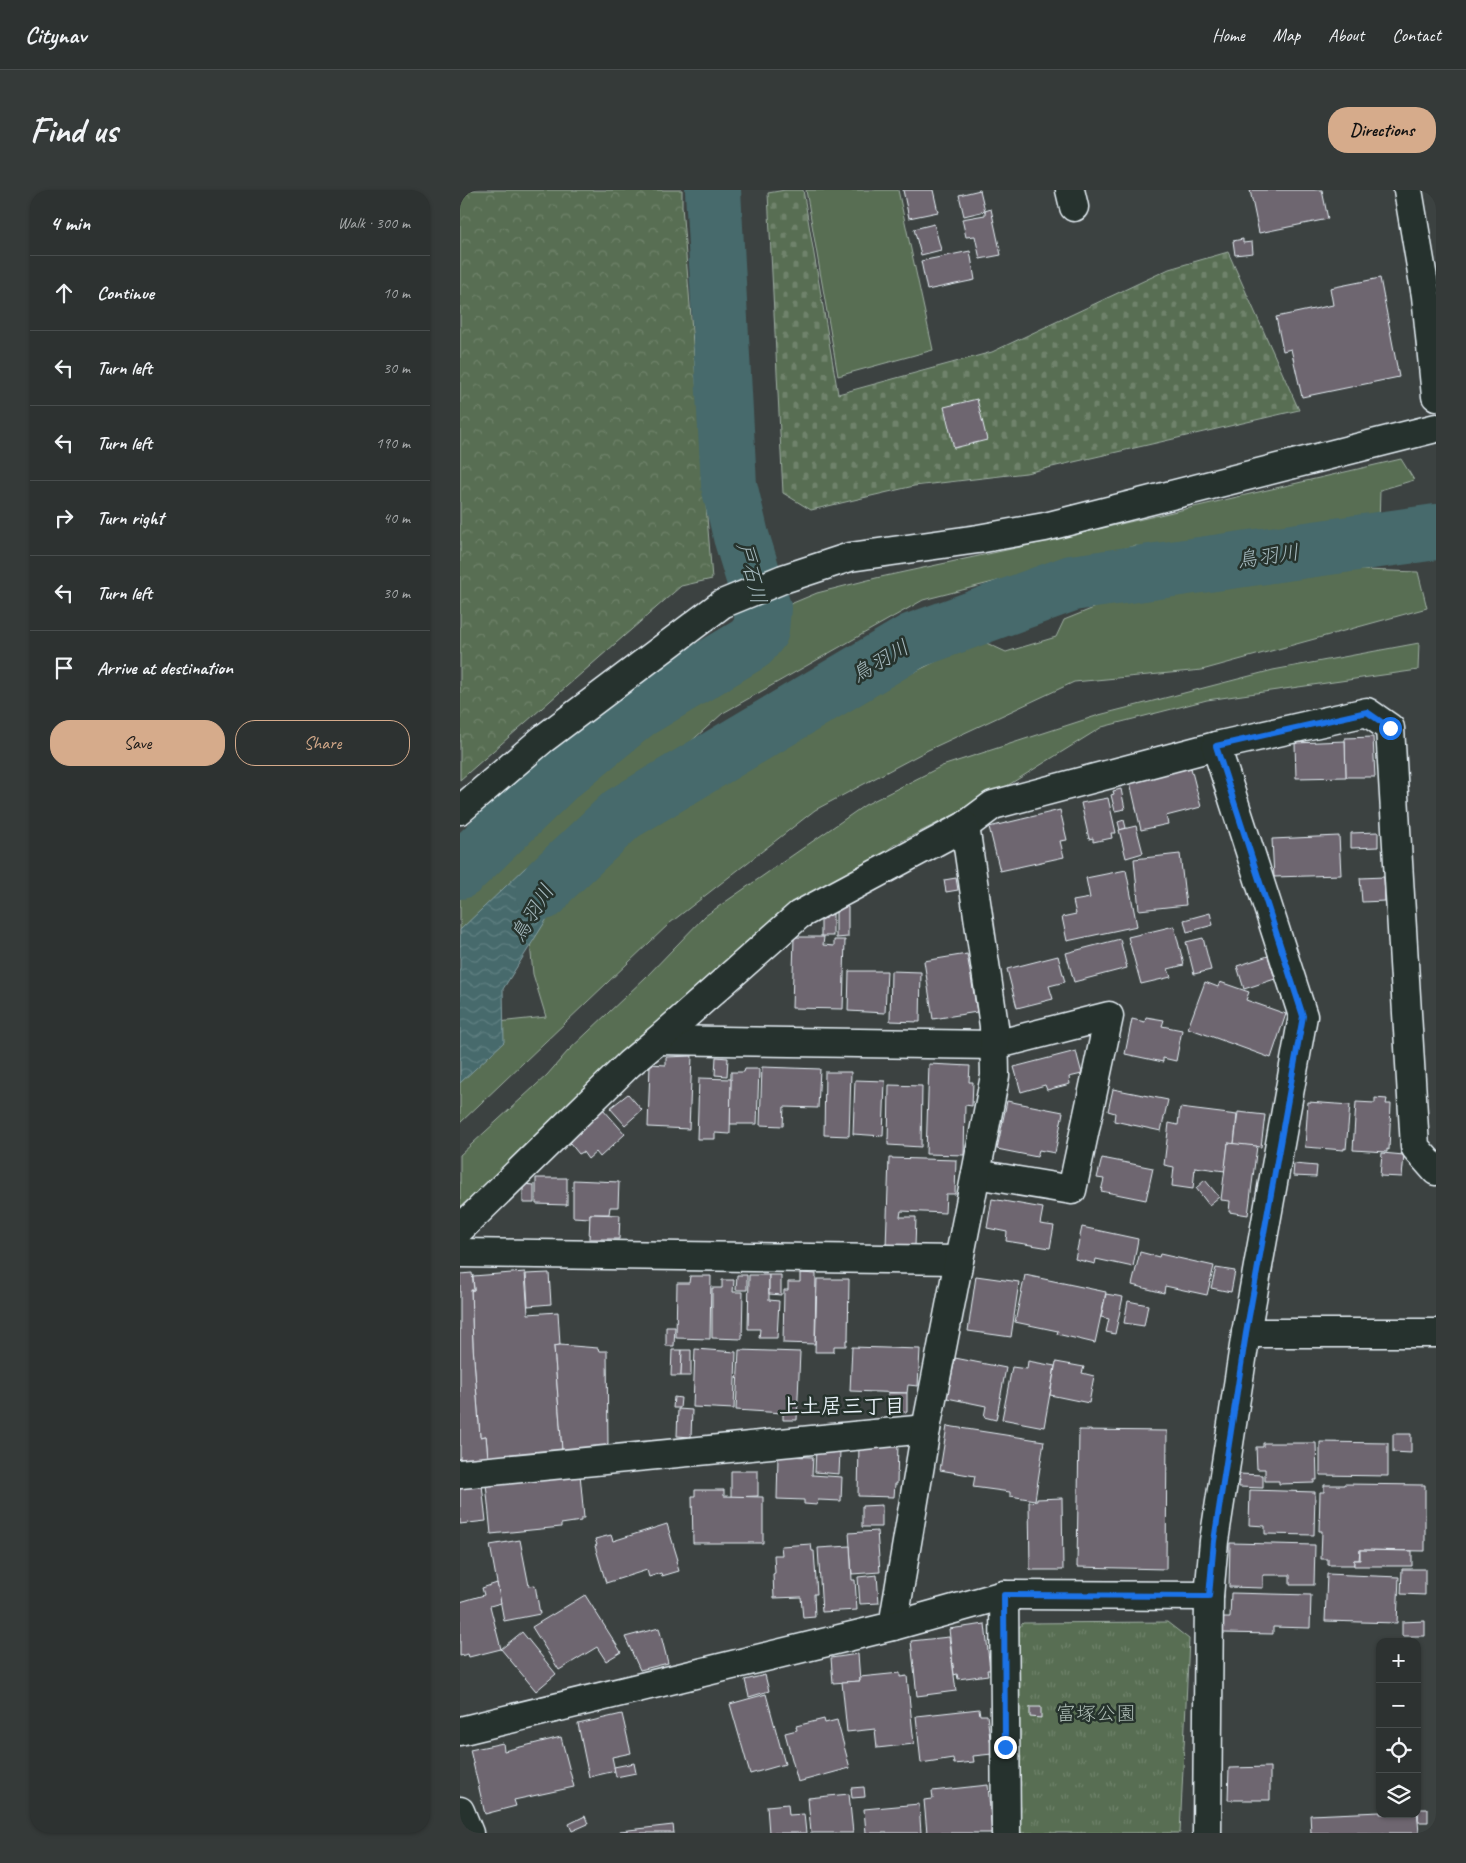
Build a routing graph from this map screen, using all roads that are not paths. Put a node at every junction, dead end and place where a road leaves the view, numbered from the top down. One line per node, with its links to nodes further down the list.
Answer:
1 (1408, 190): 2 (street)
2 (1436, 396)
3 (1436, 428): 5 (street)
4 (1216, 746): 6 (street); 9 (street); 14 (street)
5 (460, 810)
6 (965, 826): 7 (street); 8 (street)
7 (658, 1040): 8 (street); 11 (street)
8 (995, 1045): 10 (street); 10 (street)
9 (1436, 1171)
10 (976, 1174): 13 (street)
11 (460, 1229)
12 (460, 1253): 13 (street)
13 (959, 1260): 16 (street)
14 (1246, 1333): 15 (street); 19 (street)
15 (1436, 1333)
16 (926, 1429): 17 (street); 20 (street)
17 (460, 1474)
18 (1004, 1595): 19 (street); 20 (street); 24 (street)
19 (1209, 1596): 25 (street)
20 (892, 1626): 21 (street)
21 (460, 1731)
22 (460, 1811): 23 (street)
23 (469, 1833)
24 (1006, 1833)
25 (1207, 1833)

